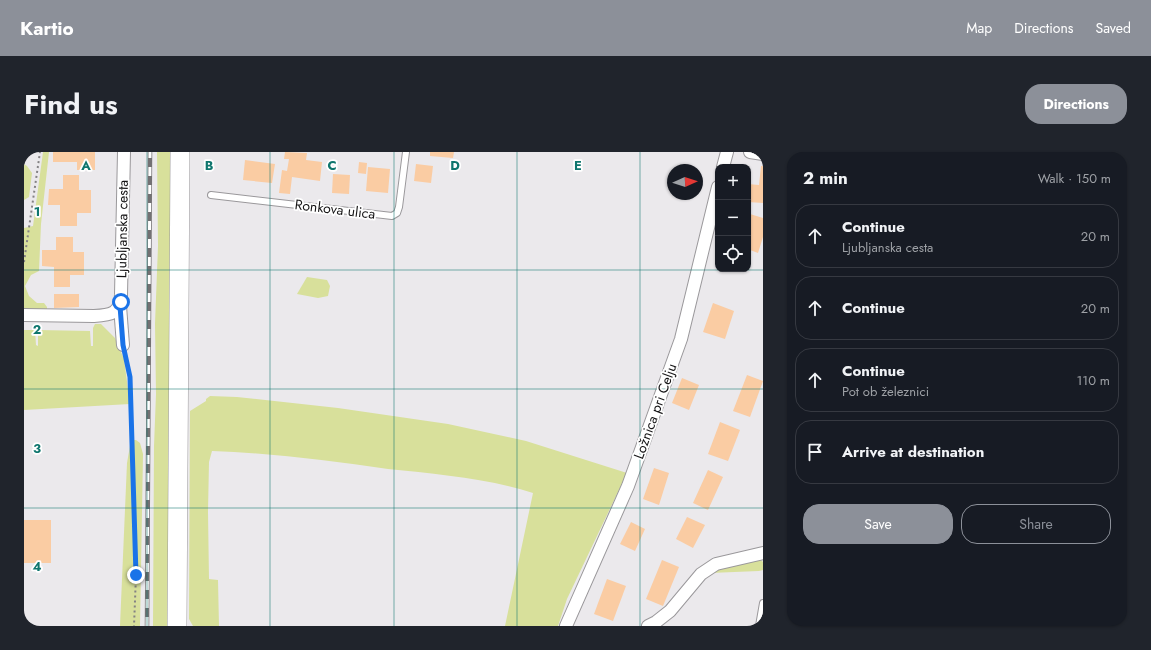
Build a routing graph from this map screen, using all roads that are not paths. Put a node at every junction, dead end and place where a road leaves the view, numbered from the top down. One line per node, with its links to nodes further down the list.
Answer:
1 (124, 152): 10 (street, Ljubljanska cesta)
2 (180, 152): 15 (main road)
3 (406, 152): 8 (lane, Ronkova ulica)
4 (727, 152): 7 (street)
5 (750, 152): 6 (street)
6 (763, 154)
7 (724, 164)
8 (211, 195)
9 (715, 199): 16 (street, Ložnica pri Celju)
10 (120, 306): 11 (street); 12 (street, Ljubljanska cesta)
11 (24, 315)
12 (123, 345)
13 (763, 552): 17 (street)
14 (763, 603): 18 (lane)
15 (177, 626)
16 (566, 626)
17 (648, 626)
18 (760, 626)

